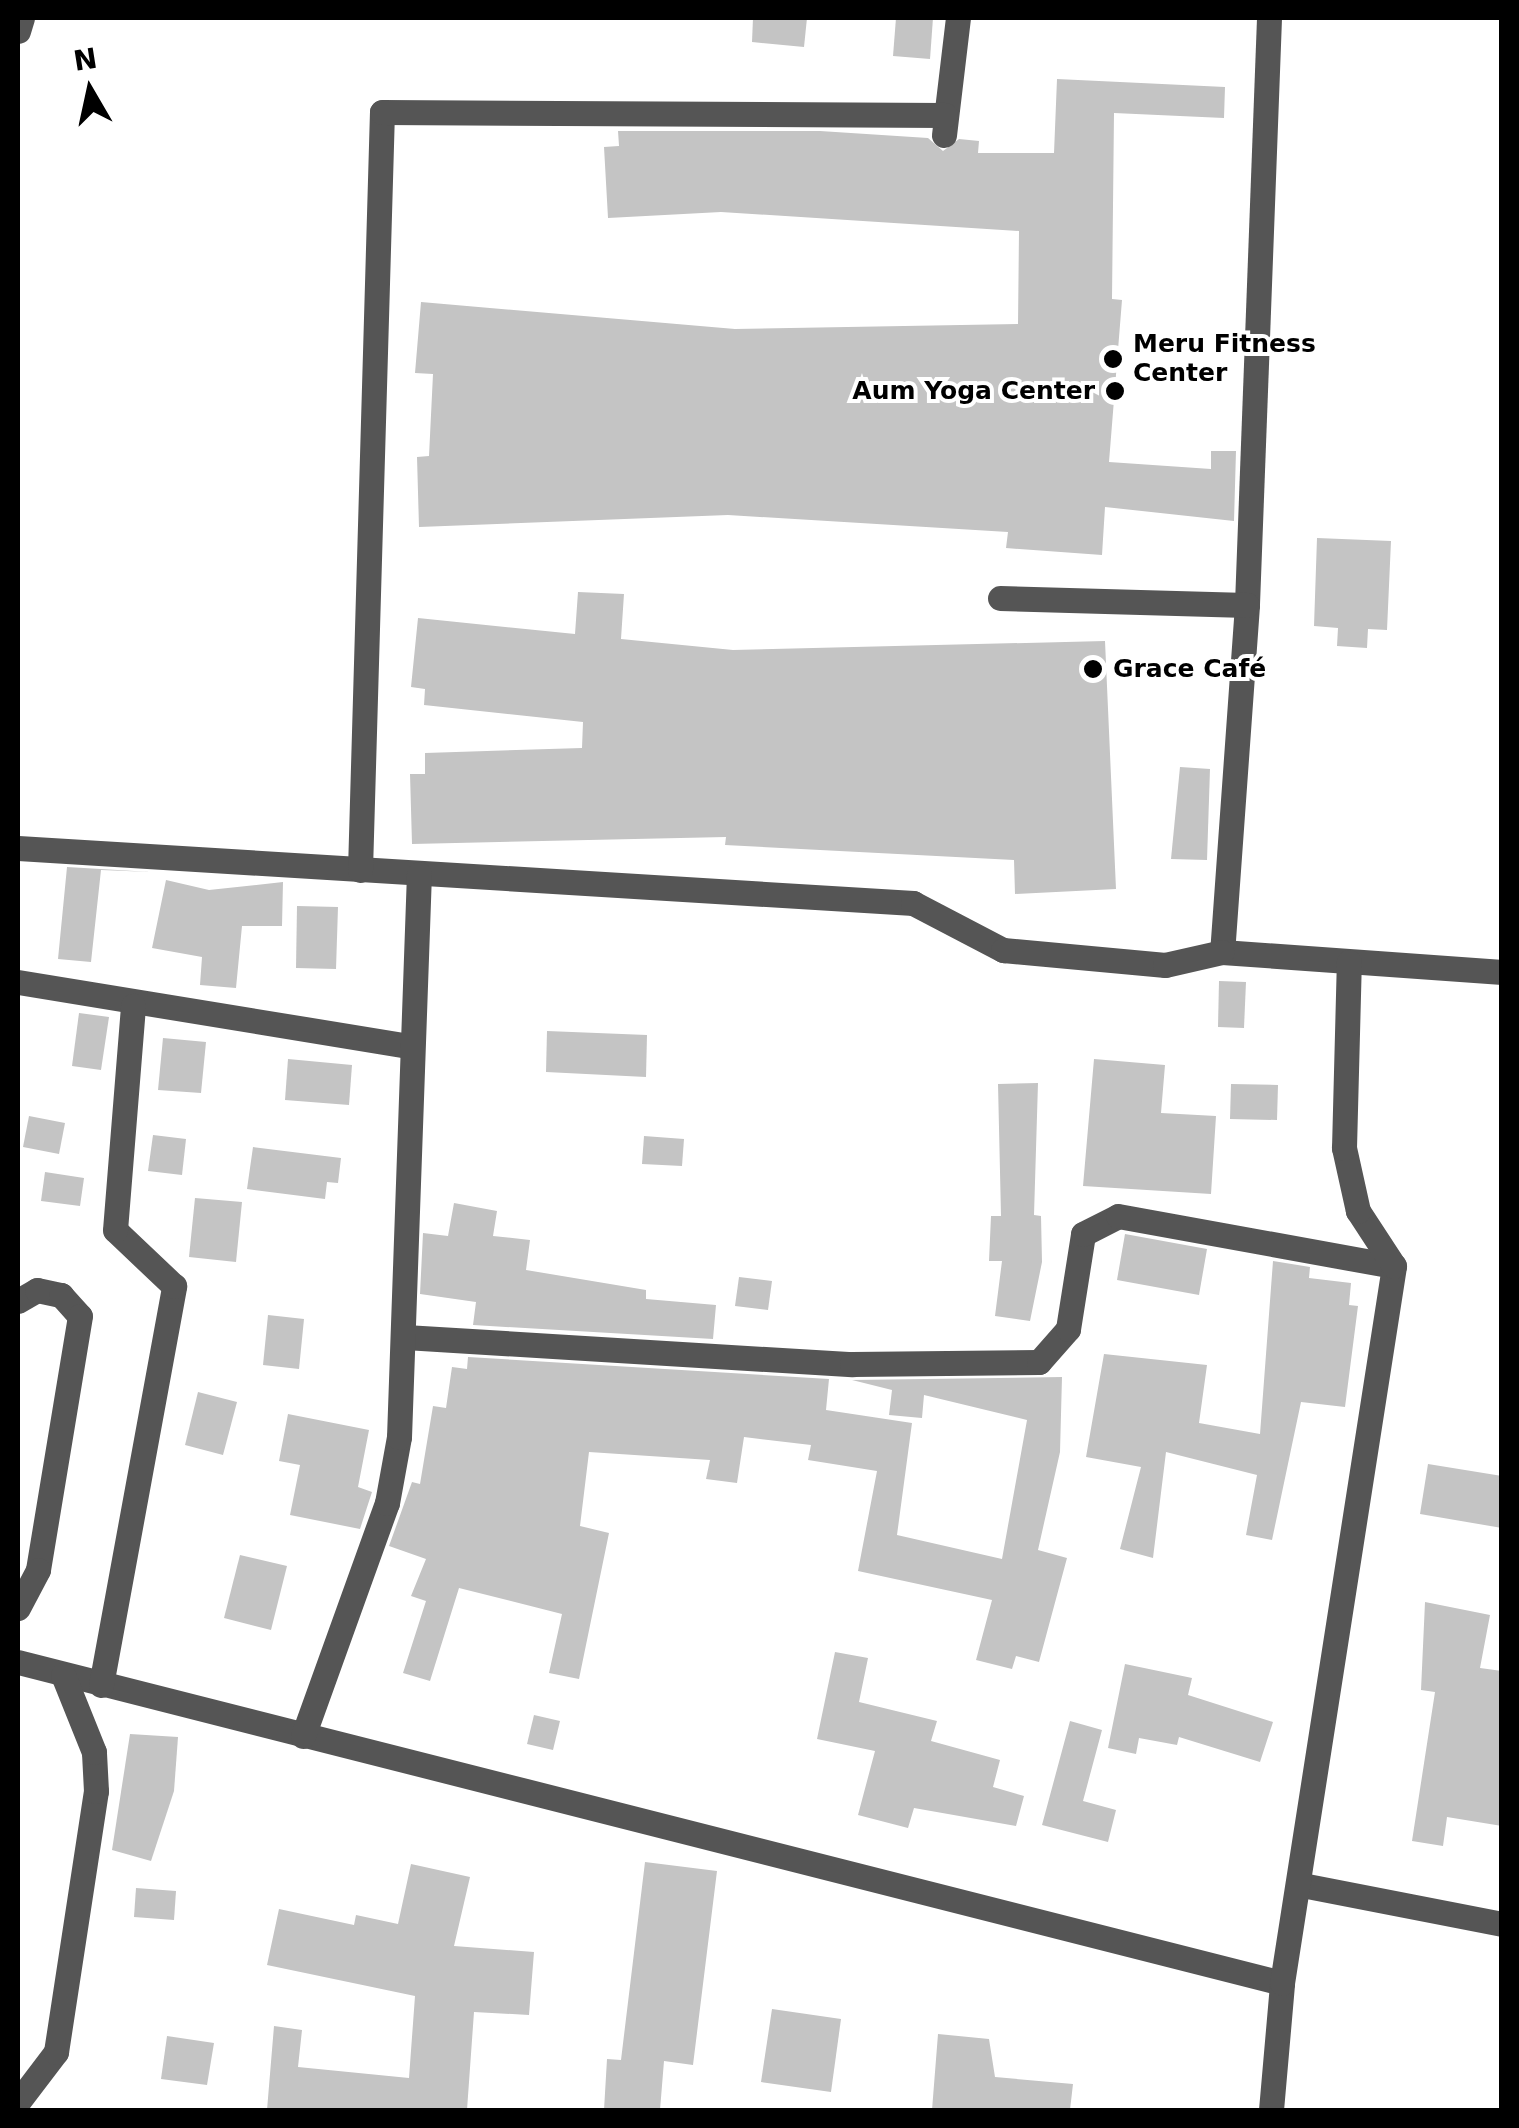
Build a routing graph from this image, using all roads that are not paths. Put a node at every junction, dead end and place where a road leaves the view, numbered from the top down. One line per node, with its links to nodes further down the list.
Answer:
1 (22, 18): 4 (street)
2 (958, 18): 8 (street)
3 (1269, 18): 6 (street)
4 (18, 30)
5 (1000, 598): 6 (street)
6 (1247, 604): 10 (street)
7 (18, 848): 8 (street)
8 (360, 870): 9 (street)
9 (420, 874): 10 (street); 15 (street)
10 (1222, 952): 11 (street)
11 (1349, 962): 12 (street); 16 (street)
12 (1502, 972)
13 (18, 982): 14 (street)
14 (133, 1006): 15 (street); 22 (street)
15 (408, 1046): 18 (street)
16 (1394, 1266): 18 (street); 24 (street)
17 (18, 1300): 19 (street)
18 (405, 1338): 23 (street)
19 (18, 1608)
20 (18, 1662): 21 (street)
21 (64, 1674): 22 (street); 27 (street)
22 (102, 1685): 23 (street)
23 (304, 1736): 26 (street)
24 (1302, 1885): 25 (street); 26 (street)
25 (1502, 1924)
26 (1282, 1983): 28 (street)
27 (18, 2102)
28 (1271, 2110)

